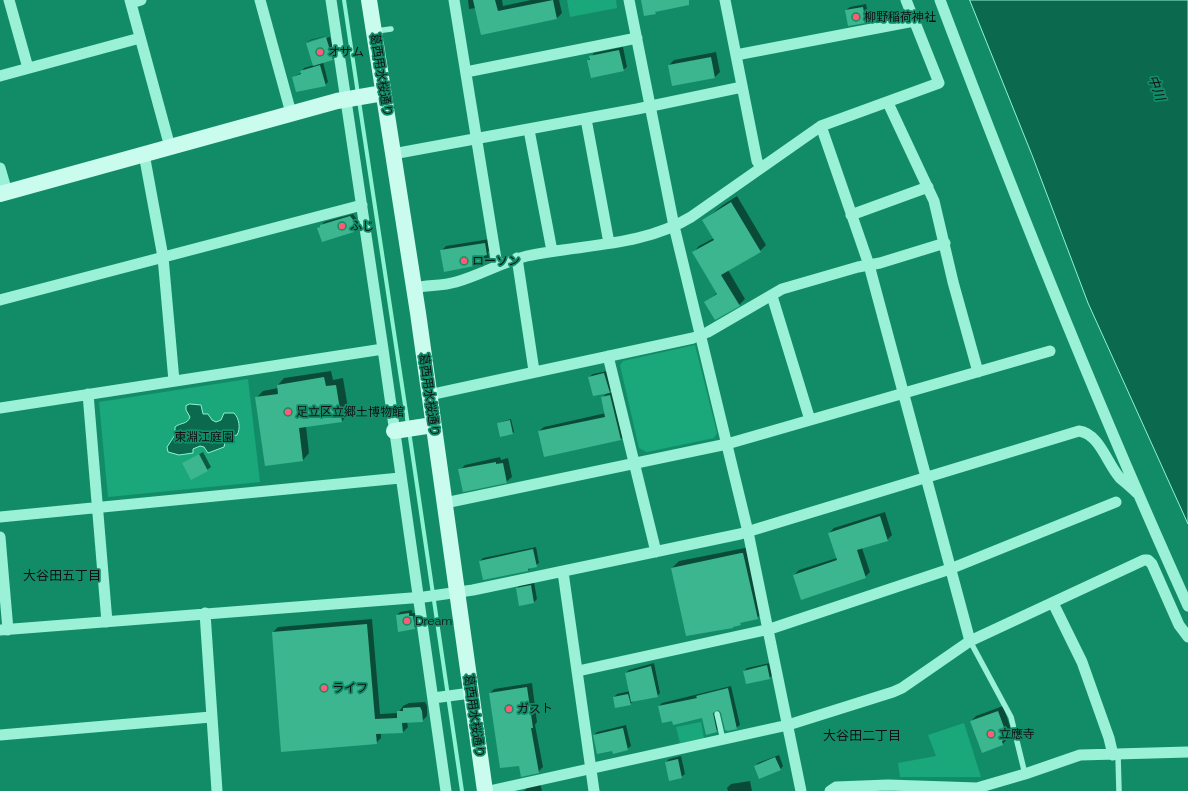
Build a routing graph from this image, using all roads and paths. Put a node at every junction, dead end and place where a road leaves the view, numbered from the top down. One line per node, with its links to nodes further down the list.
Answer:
1 (9, 0): 17 (street)
2 (260, 0): 25 (street)
3 (331, 0): 22 (street)
4 (369, 0): 13 (street, 葛西用水桜通り)
5 (454, 0): 18 (street)
6 (629, 0): 15 (street)
7 (724, 0): 16 (street)
8 (906, 0): 11 (street)
9 (940, 0): 68 (street)
10 (134, 1): 14 (street)
11 (914, 21): 16 (street); 23 (street)
12 (390, 29): 13 (lane)
13 (374, 31): 21 (street, 葛西用水桜通り)
14 (140, 38): 17 (street); 30 (street)
15 (637, 38): 18 (street); 24 (street)
16 (736, 55): 20 (street)
17 (28, 68): 19 (street)
18 (466, 72): 29 (street)
19 (0, 76)
20 (742, 88): 24 (street); 33 (street)
21 (383, 93): 22 (street); 32 (street, 葛西用水桜通り)
22 (354, 97): 25 (street); 37 (street)
23 (888, 103): 27 (street); 35 (street)
24 (650, 105): 26 (street); 39 (street)
25 (292, 113): 30 (street)
26 (586, 119): 28 (street); 40 (street)
27 (821, 126): 33 (street); 38 (street)
28 (529, 130): 29 (street); 42 (street)
29 (476, 139): 32 (street); 45 (street)
30 (170, 147): 31 (street)
31 (144, 154): 36 (street); 43 (street)
32 (393, 154): 47 (street, 葛西用水桜通り)
33 (761, 167): 39 (street)
34 (0, 168): 36 (street)
35 (928, 187): 38 (street); 41 (street)
36 (3, 193)
37 (362, 205): 43 (street); 51 (street)
38 (851, 215): 46 (street)
39 (674, 226): 40 (street); 50 (street)
40 (609, 243): 42 (street)
41 (945, 243): 46 (street); 55 (street)
42 (552, 251): 44 (street)
43 (163, 257): 49 (street); 56 (street)
44 (517, 258): 45 (street); 54 (street)
45 (497, 264): 47 (street)
46 (869, 265): 48 (street); 58 (street)
47 (414, 288): 59 (street, 葛西用水桜通り)
48 (772, 296): 50 (street); 61 (street)
49 (0, 300)
50 (701, 336): 53 (street); 64 (street)
51 (383, 349): 56 (street); 63 (street)
52 (1050, 351): 55 (street)
53 (608, 356): 54 (street); 65 (street)
54 (534, 371): 59 (street)
55 (978, 372): 58 (street)
56 (174, 381): 57 (street)
57 (88, 394): 60 (street); 71 (street)
58 (903, 394): 61 (street); 67 (street)
59 (429, 395): 62 (street, 葛西用水桜通り)
60 (0, 408)
61 (810, 420): 64 (street)
62 (427, 426): 63 (street); 70 (street, 葛西用水桜通り)
63 (394, 431): 66 (street)
64 (727, 444): 65 (street); 73 (street)
65 (634, 462): 70 (street); 75 (street)
66 (400, 478): 71 (street); 79 (street)
67 (926, 478): 68 (street); 73 (street); 76 (street)
68 (1138, 493): 81 (street)
69 (1116, 502): 76 (street)
70 (445, 503): 78 (street, 葛西用水桜通り)
71 (97, 508): 72 (street); 83 (street)
72 (0, 517)
73 (748, 532): 75 (street); 84 (street)
74 (0, 537): 85 (street)
75 (656, 552): 77 (street)
76 (950, 569): 84 (street); 87 (street)
77 (563, 572): 78 (street); 88 (street)
78 (452, 593): 79 (street); 89 (street, 葛西用水桜通り)
79 (420, 597): 82 (street); 90 (street)
80 (1053, 603): 86 (street); 87 (street); 97 (street)
81 (1188, 606)
82 (204, 613): 83 (street); 92 (street)
83 (107, 622): 85 (street)
84 (770, 629): 88 (street); 93 (street)
85 (4, 630)
86 (1188, 637)
87 (970, 641): 93 (street); 99 (lane)
88 (578, 670): 98 (street)
89 (466, 694): 90 (street); 103 (street, 葛西用水桜通り)
90 (436, 698): 102 (street)
91 (717, 714): 95 (lane)
92 (211, 717): 94 (street); 101 (street)
93 (788, 725): 95 (street); 106 (street)
94 (0, 735)
95 (723, 740): 98 (street)
96 (1188, 752): 97 (street)
97 (1116, 755): 99 (street); 108 (lane)
98 (591, 770): 104 (street); 105 (street)
99 (1025, 774): 100 (street)
100 (881, 788): 107 (street)
101 (217, 791)
102 (446, 791)
103 (485, 791)
104 (489, 791)
105 (594, 791)
106 (801, 791)
107 (830, 791)
108 (1119, 791)

